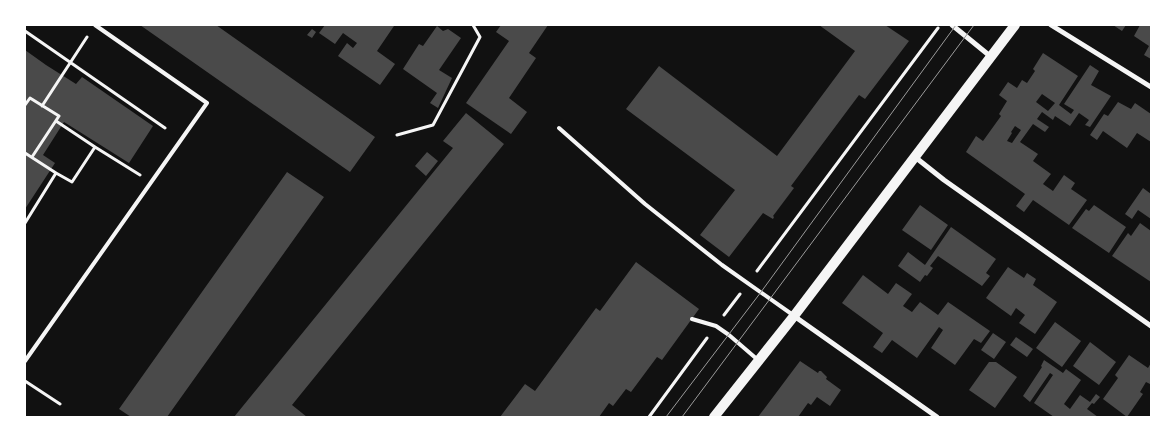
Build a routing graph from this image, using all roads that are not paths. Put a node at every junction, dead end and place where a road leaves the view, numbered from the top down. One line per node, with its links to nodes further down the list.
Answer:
1 (95, 25): 13 (lane)
2 (952, 25): 5 (street)
3 (1015, 25): 5 (main road)
4 (1051, 25): 6 (street)
5 (990, 56): 8 (main road)
6 (1151, 87)
7 (558, 128): 9 (lane)
8 (915, 157): 9 (main road); 11 (street)
9 (794, 316): 12 (main road); 15 (street)
10 (692, 318): 12 (lane)
11 (1151, 326)
12 (758, 360): 14 (main road)
13 (25, 361)
14 (714, 417)
15 (937, 417)

